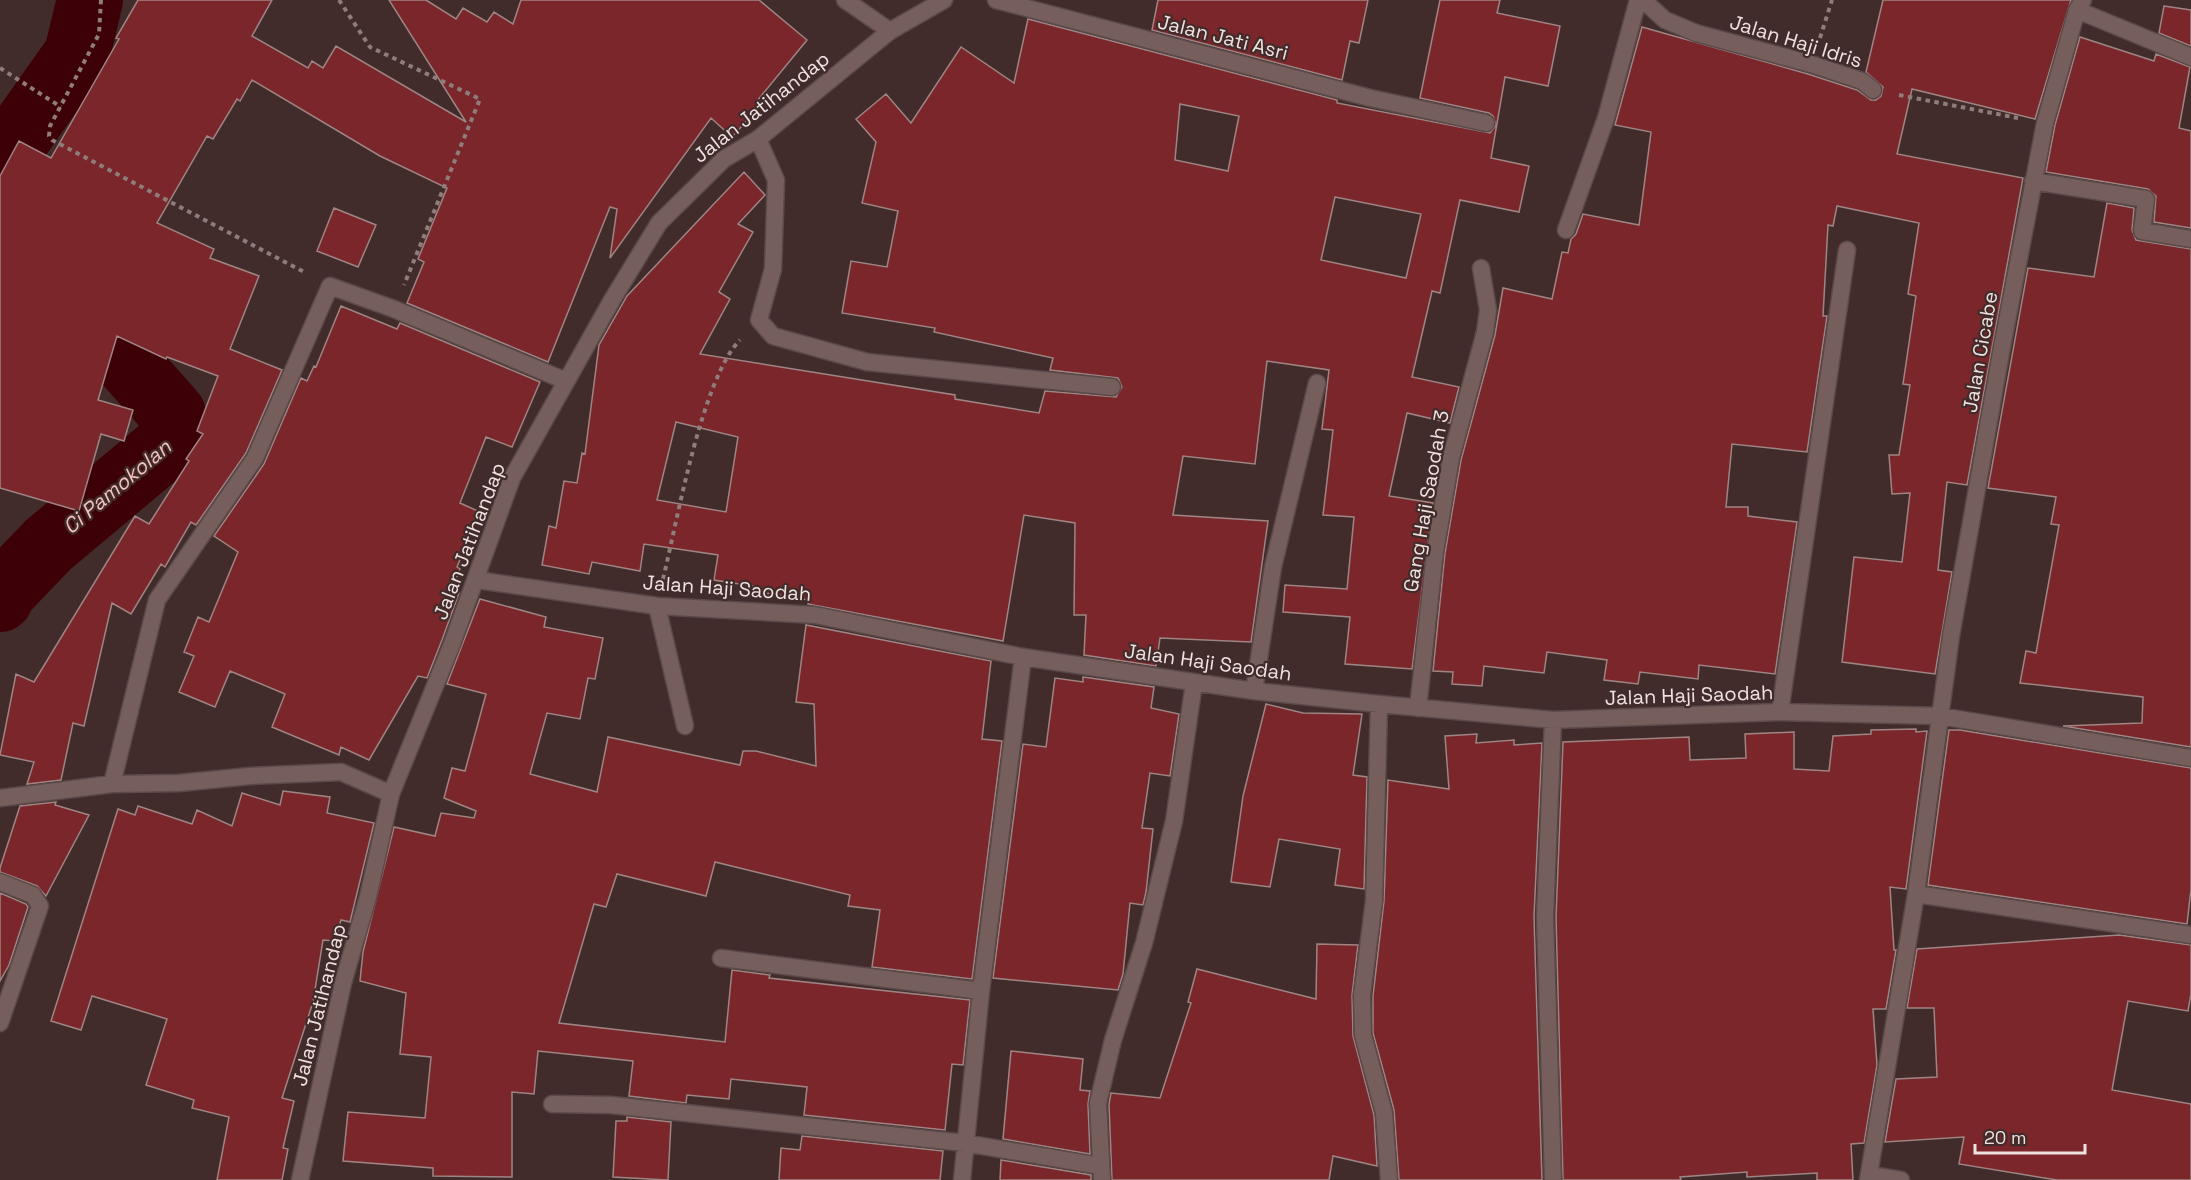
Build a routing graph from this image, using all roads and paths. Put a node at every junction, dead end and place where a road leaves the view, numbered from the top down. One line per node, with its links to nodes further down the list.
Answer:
1 (101, 0): 15 (path)
2 (339, 0): 25 (path)
3 (845, 0): 10 (street)
4 (944, 0): 10 (street, Jalan Jatihandap)
5 (996, 0): 16 (street, Jalan Jati Asri)
6 (1638, 0): 20 (street)
7 (1643, 0): 12 (street, Jalan Haji Idris)
8 (1832, 0): 12 (path)
9 (2080, 5): 11 (street); 17 (street, Jalan Cicabe)
10 (890, 31): 18 (street, Jalan Jatihandap)
11 (2191, 57)
12 (1811, 64): 14 (street, Jalan Haji Idris)
13 (0, 68): 15 (path)
14 (1873, 90): 17 (path)
15 (61, 107): 24 (path)
16 (1486, 123)
17 (2045, 123): 19 (street, Jalan Cicabe)
18 (758, 139): 26 (street); 27 (street, Jalan Jatihandap)
19 (2033, 182): 21 (street); 38 (street, Jalan Cicabe)
20 (1566, 230)
21 (2191, 239)
22 (1847, 250): 37 (street)
23 (1481, 268): 36 (street, Gang Haji Saodah 3)
24 (330, 286): 25 (street); 42 (street)
25 (394, 309): 27 (street)
26 (759, 320): 29 (street); 31 (path)
27 (566, 381): 30 (street, Jalan Jatihandap)
28 (1317, 383): 34 (street)
29 (1112, 387)
30 (477, 580): 31 (street, Jalan Haji Saodah); 43 (street, Jalan Jatihandap)
31 (657, 606): 32 (street, Jalan Haji Saodah); 40 (street)
32 (1023, 657): 33 (street, Jalan Haji Saodah); 49 (street)
33 (1194, 683): 34 (street, Jalan Haji Saodah); 53 (street)
34 (1254, 691): 35 (street, Jalan Haji Saodah)
35 (1379, 704): 36 (street, Jalan Haji Saodah); 57 (street)
36 (1418, 708): 39 (street, Jalan Haji Saodah)
37 (1780, 712): 38 (street, Jalan Haji Saodah); 39 (street, Jalan Haji Saodah)
38 (1940, 716): 41 (street, Jalan Haji Saodah); 46 (street, Jalan Cicabe)
39 (1553, 720): 58 (street)
40 (685, 726)
41 (2191, 758)
42 (112, 784): 43 (street); 44 (street)
43 (391, 794): 55 (street, Jalan Jatihandap)
44 (1, 800)
45 (0, 882): 50 (street)
46 (1916, 894): 47 (street); 54 (street, Jalan Cicabe)
47 (2191, 935)
48 (721, 958): 49 (street)
49 (981, 991): 52 (street)
50 (0, 1023)
51 (552, 1104): 52 (street)
52 (965, 1143): 53 (street); 56 (street)
53 (1101, 1173)
54 (1869, 1177): 59 (street)
55 (300, 1180)
56 (962, 1180)
57 (1389, 1180)
58 (1553, 1180)
59 (1901, 1180)

